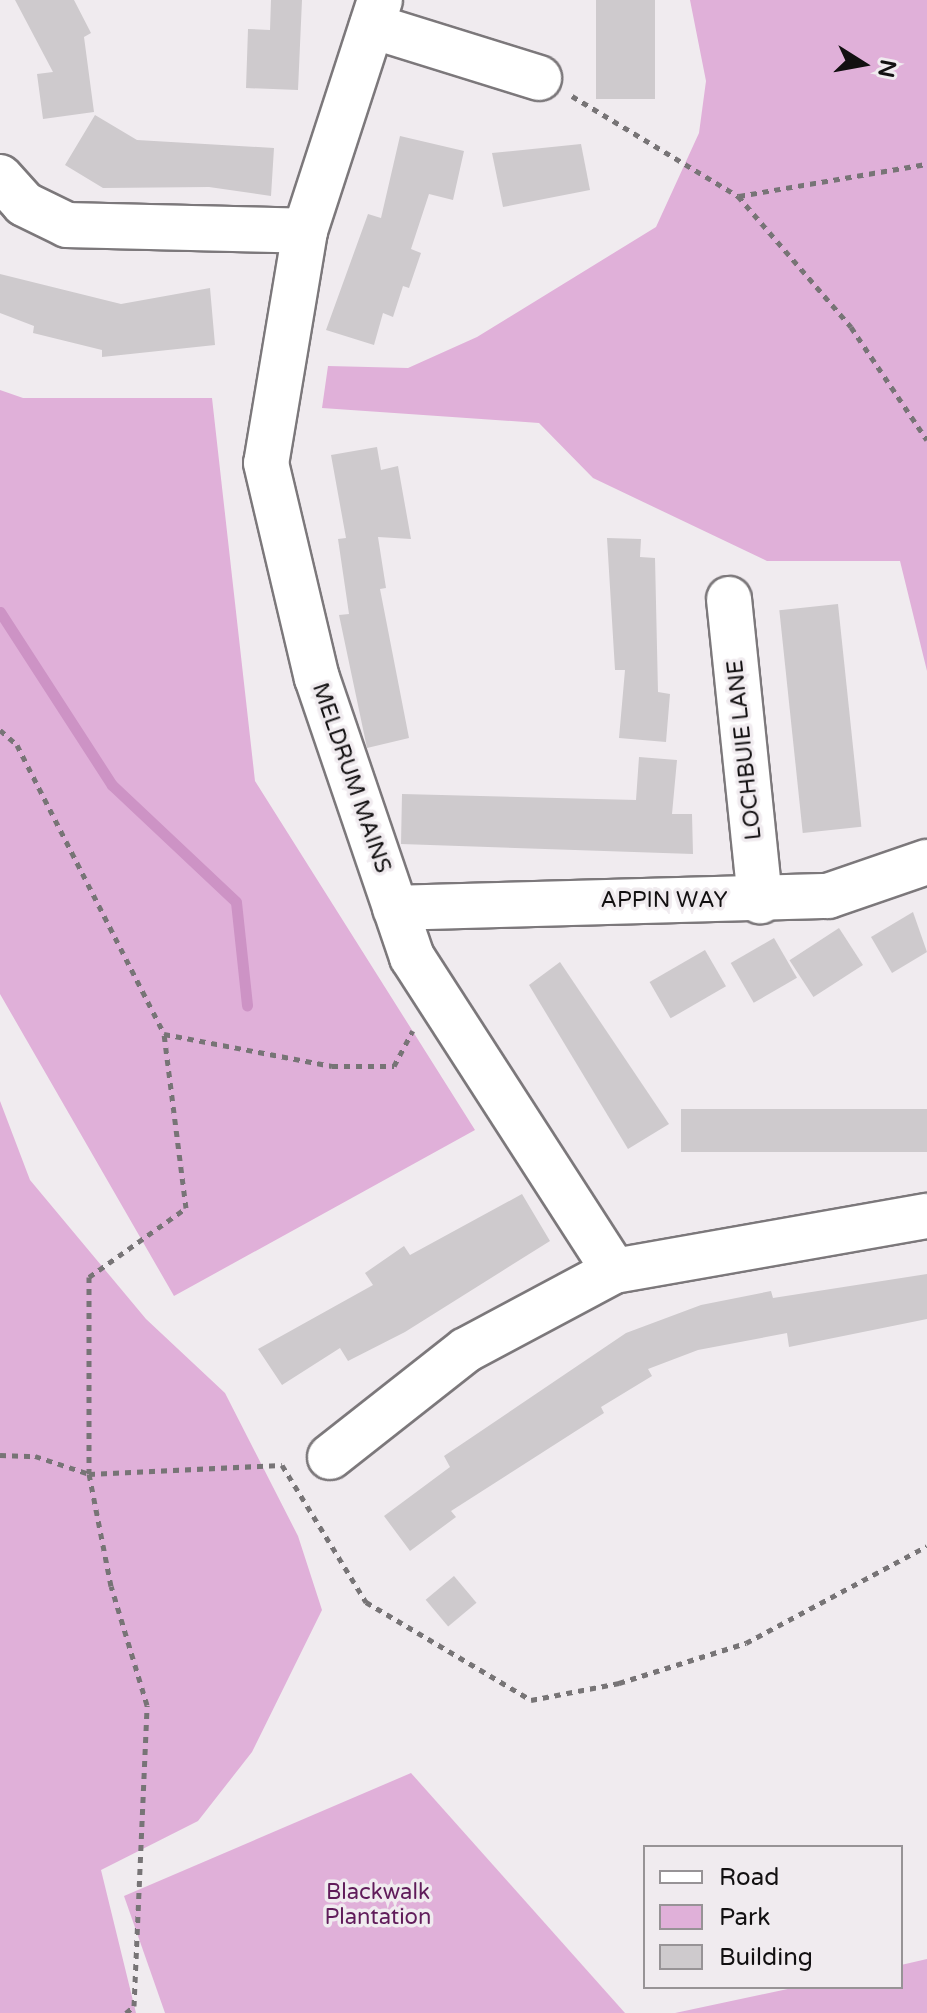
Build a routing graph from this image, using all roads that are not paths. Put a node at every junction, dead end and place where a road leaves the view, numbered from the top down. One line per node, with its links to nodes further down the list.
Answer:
1 (376, 13): 2 (street, MELDRUM MAINS); 4 (street, MELDRUM MAINS)
2 (539, 78)
3 (0, 177): 4 (street)
4 (305, 231): 8 (street, MELDRUM MAINS)
5 (729, 599): 7 (street, LOCHBUIE LANE)
6 (927, 862): 7 (street, APPIN WAY)
7 (760, 901): 8 (street, APPIN WAY)
8 (395, 908): 10 (street, MELDRUM MAINS)
9 (927, 1216): 10 (street)
10 (614, 1271): 11 (street)
11 (330, 1457)

